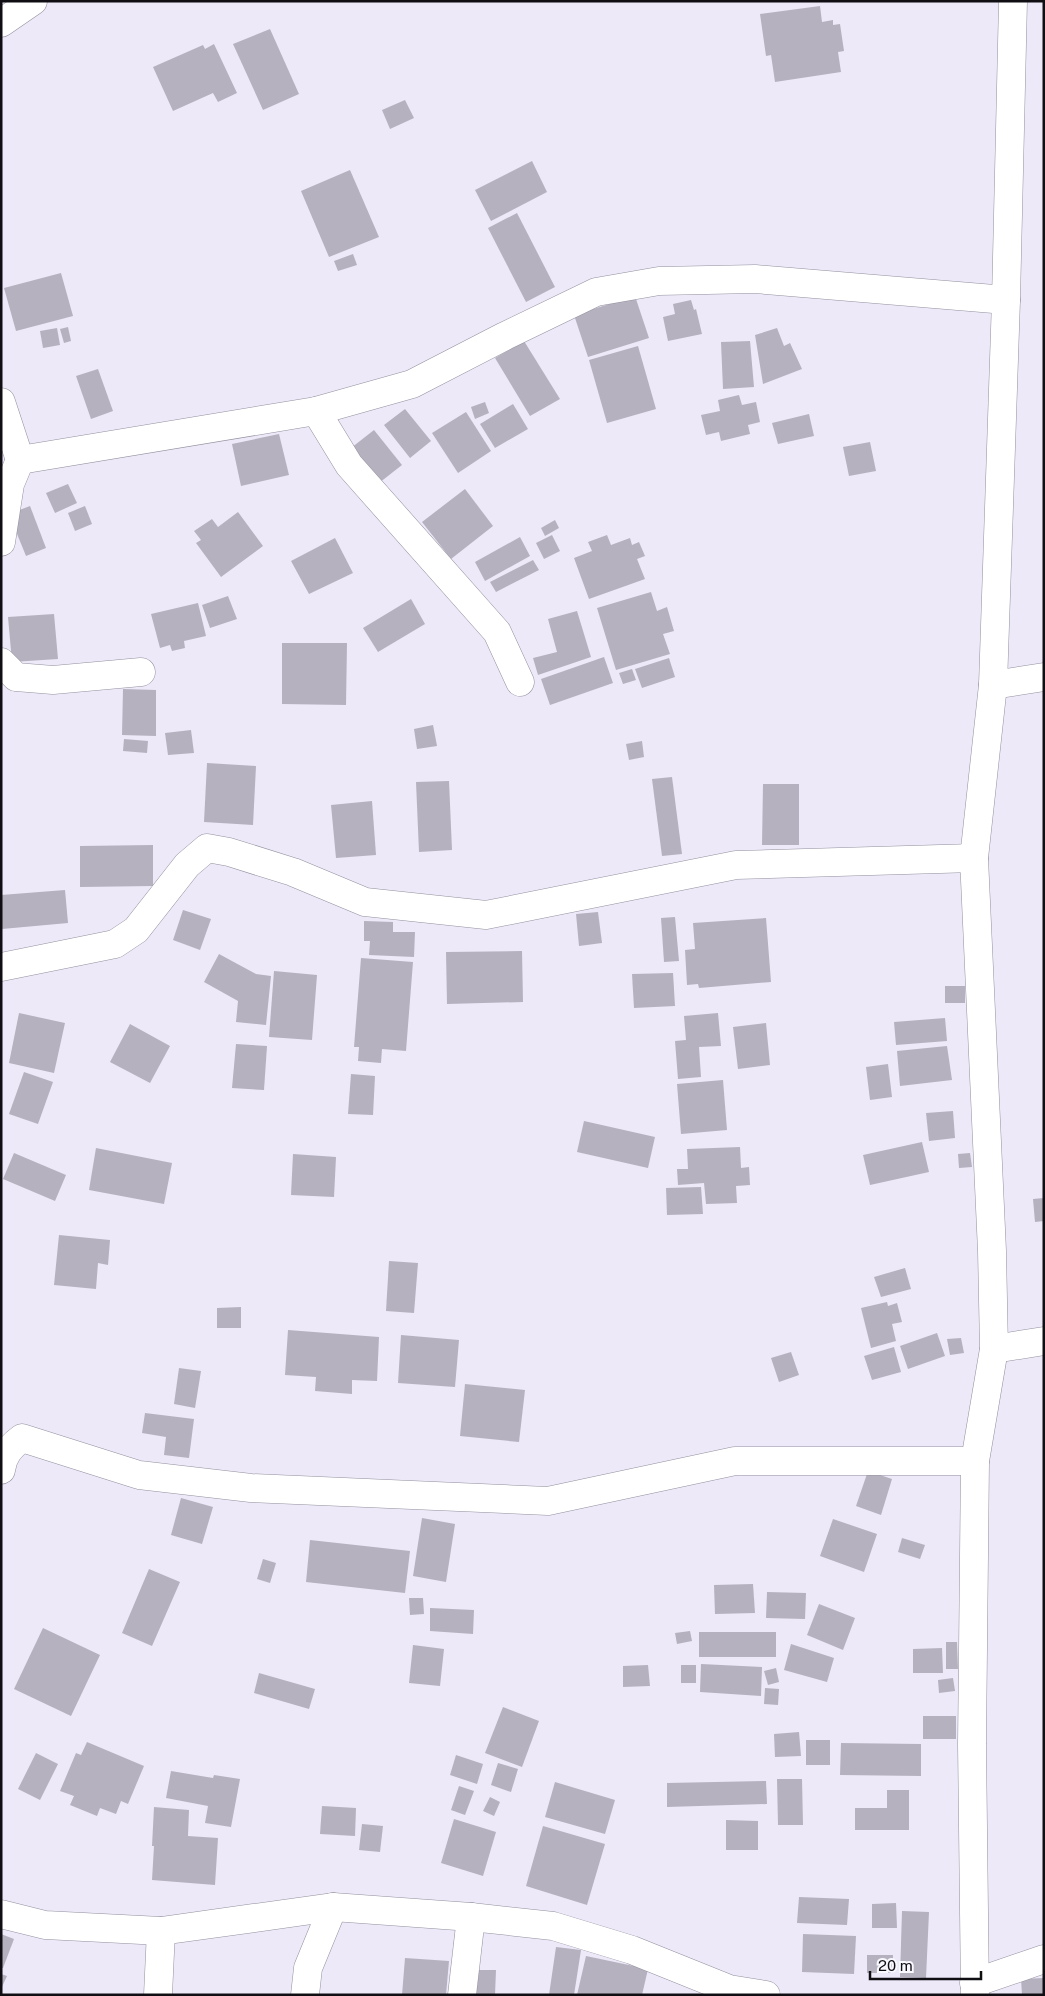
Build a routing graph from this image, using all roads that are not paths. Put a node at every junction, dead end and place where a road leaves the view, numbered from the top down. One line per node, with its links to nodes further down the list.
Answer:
1 (33, 1): 3 (street)
2 (1013, 1): 4 (street)
3 (1, 23)
4 (1006, 300): 6 (street); 13 (street)
5 (1, 402): 7 (street)
6 (316, 411): 7 (street); 12 (street)
7 (20, 460): 8 (street)
8 (1, 542)
9 (1, 662): 10 (street)
10 (141, 672)
11 (1044, 677): 13 (street)
12 (520, 682)
13 (993, 685): 14 (street)
14 (974, 858): 15 (street); 17 (street)
15 (1, 967)
16 (1044, 1341): 17 (street)
17 (994, 1349): 18 (street)
18 (975, 1461): 19 (street); 25 (street)
19 (1, 1470)
20 (332, 1907): 22 (street); 23 (street); 27 (street)
21 (1, 1914): 23 (street)
22 (471, 1917): 28 (street); 29 (street)
23 (161, 1931): 26 (street)
24 (1044, 1959): 25 (street)
25 (975, 1989)
26 (158, 1995)
27 (305, 1995)
28 (462, 1995)
29 (766, 1995)

